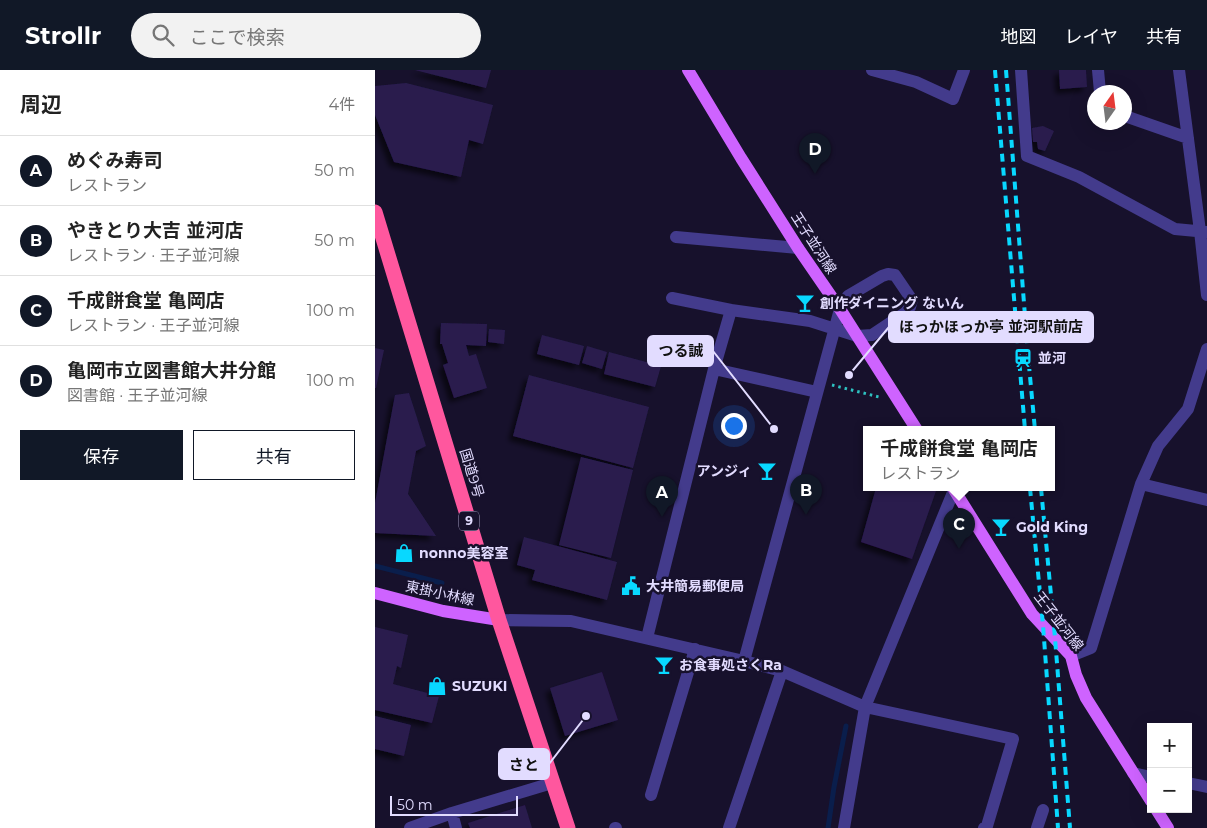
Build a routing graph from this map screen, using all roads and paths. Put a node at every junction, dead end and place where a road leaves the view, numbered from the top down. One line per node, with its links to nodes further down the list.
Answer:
1 (688, 70): 13 (main road, 王子並河線)
2 (872, 70): 3 (street)
3 (964, 70)
4 (1021, 70): 11 (street)
5 (1098, 70): 7 (street)
6 (1179, 70): 9 (street)
7 (1099, 85)
8 (1132, 118): 9 (street)
9 (1188, 138): 11 (street)
10 (375, 212): 30 (highway, 国道9号 / 9)
11 (1204, 232): 14 (street)
12 (676, 237): 13 (street)
13 (799, 248): 17 (main road, 王子並河線)
14 (1207, 295)
15 (672, 298): 16 (street)
16 (731, 310): 18 (street); 21 (street)
17 (840, 310): 18 (street); 19 (main road, 王子並河線); 19 (street)
18 (834, 329): 19 (street); 22 (street)
19 (857, 336): 23 (main road, 王子並河線)
20 (1207, 349): 25 (street)
21 (714, 369): 22 (street); 31 (street)
22 (818, 387): 23 (path); 34 (street)
23 (899, 403): 24 (main road, 王子並河線)
24 (914, 426)
25 (1141, 484): 28 (street); 33 (street)
26 (952, 491): 36 (street)
27 (954, 491): 33 (main road, 王子並河線)
28 (1207, 500)
29 (375, 593): 30 (main road, 東掛小林線)
30 (499, 620): 31 (street); 39 (highway, 国道9号 / 9)
31 (647, 638): 32 (street)
32 (695, 649): 34 (street); 42 (street)
33 (1071, 656): 37 (main road, 王子並河線)
34 (744, 660): 35 (street)
35 (782, 671): 36 (street); 50 (street)
36 (865, 707): 51 (street); 52 (street)
37 (1133, 774): 38 (street); 43 (main road, 王子並河線)
38 (1147, 776)
39 (553, 783): 45 (street); 49 (highway, 国道9号 / 9)
40 (1192, 784): 41 (street)
41 (1207, 787)
42 (651, 794)
43 (1147, 795)
44 (1043, 810): 53 (street)
45 (452, 813): 47 (street); 48 (street)
46 (1159, 813): 54 (main road)
47 (410, 828)
48 (456, 828)
49 (568, 828)
50 (729, 828)
51 (844, 828)
52 (984, 828)
53 (1037, 828)
54 (1168, 828)

